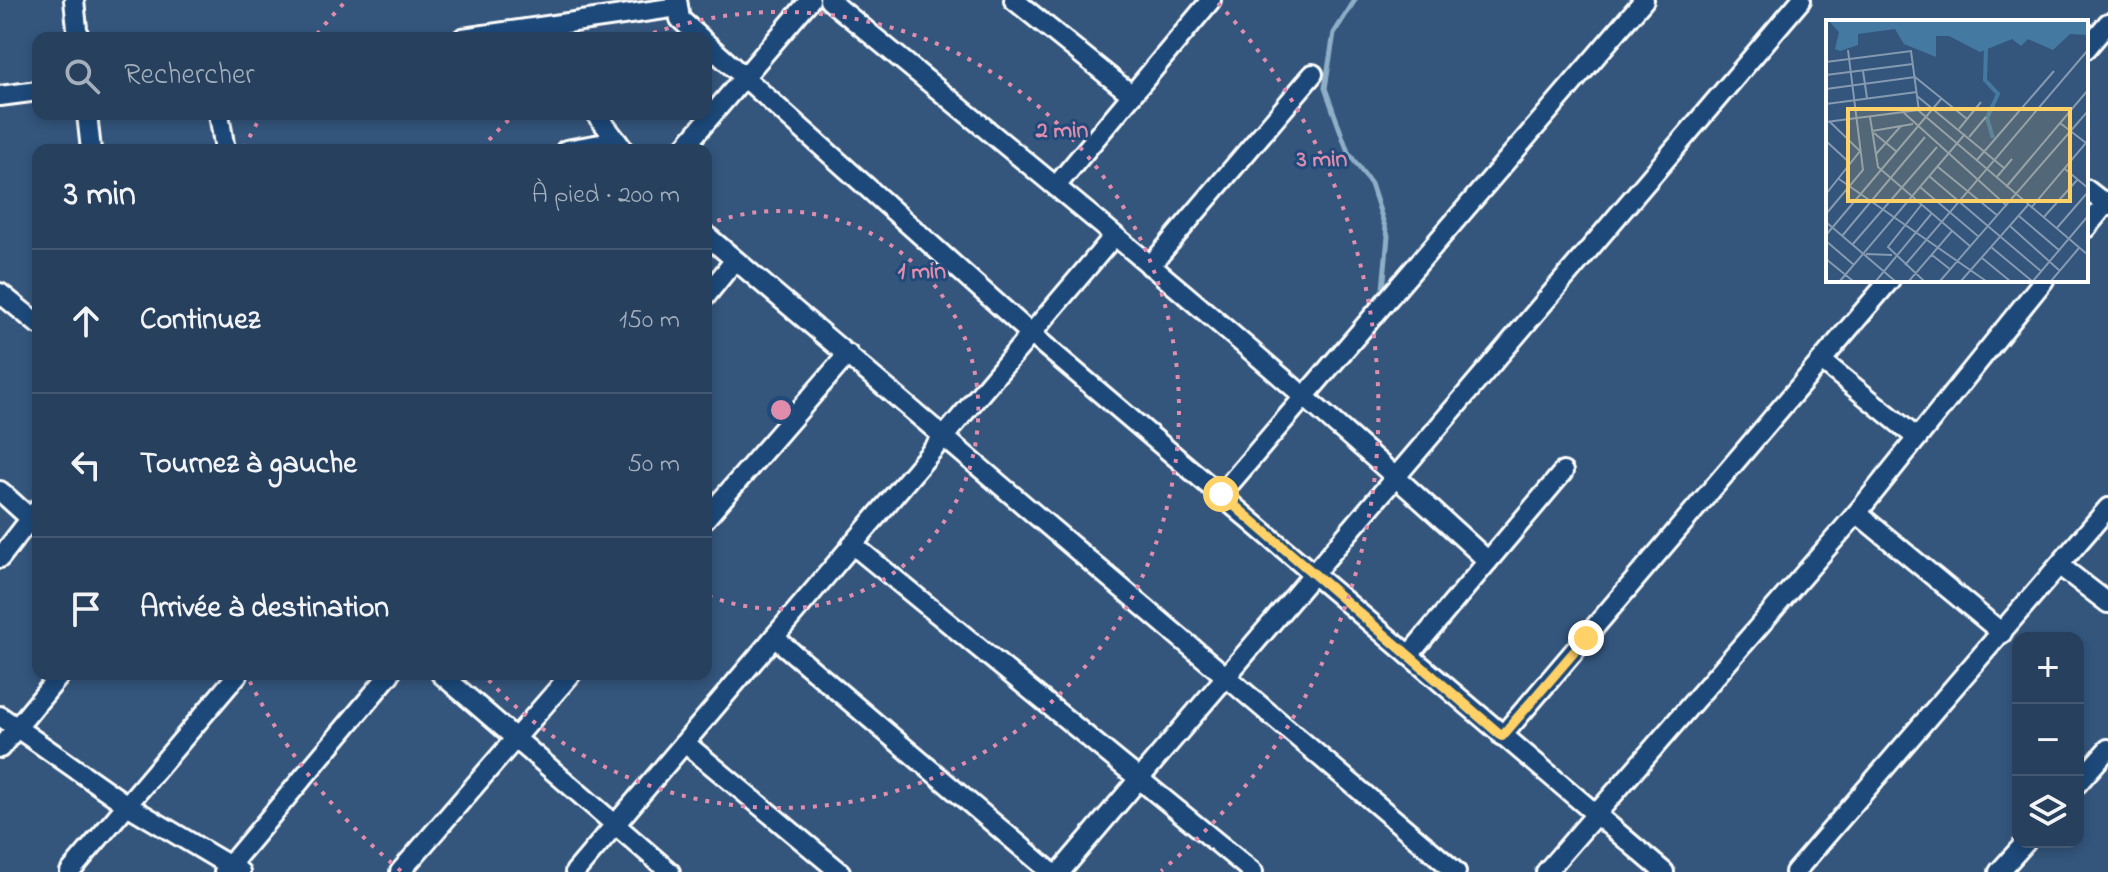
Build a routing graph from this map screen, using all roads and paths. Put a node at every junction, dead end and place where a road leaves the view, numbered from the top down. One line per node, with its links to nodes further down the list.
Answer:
1 (74, 0): 10 (street)
2 (810, 0): 16 (street)
3 (829, 0): 29 (street)
4 (1014, 0): 18 (street)
5 (1211, 0): 18 (street)
6 (1644, 0): 45 (street)
7 (1801, 0): 49 (street)
8 (677, 3): 11 (street); 12 (street)
9 (2108, 23): 13 (street)
10 (77, 32)
11 (539, 32)
12 (694, 32)
13 (2088, 47)
14 (712, 48): 16 (street)
15 (1313, 74): 36 (street)
16 (744, 77): 20 (street); 42 (street)
17 (32, 92): 19 (street)
18 (1132, 95): 29 (street)
19 (0, 96)
20 (712, 115)
21 (88, 120): 25 (street)
22 (220, 120): 26 (street)
23 (600, 120): 27 (street)
24 (707, 120): 28 (street)
25 (90, 144)
26 (224, 144)
27 (618, 144)
28 (687, 144)
29 (1056, 186): 33 (street)
30 (2088, 190): 31 (street)
31 (2107, 204): 32 (street)
32 (2088, 226)
33 (1114, 236): 36 (street); 42 (street)
34 (712, 241): 35 (street)
35 (734, 261): 39 (street); 43 (street)
36 (1150, 266): 45 (street)
37 (1888, 282): 44 (street)
38 (2042, 282): 47 (street)
39 (712, 288)
40 (0, 293): 41 (street)
41 (32, 319)
42 (1031, 334): 46 (street); 51 (street)
43 (848, 354): 46 (street); 53 (street)
44 (1822, 361): 47 (street); 74 (street)
45 (1304, 397): 49 (street); 51 (street)
46 (945, 435): 57 (street); 66 (street)
47 (1917, 438): 55 (street)
48 (1563, 472): 59 (street)
49 (1394, 475): 59 (street); 61 (street)
50 (0, 491): 54 (street)
51 (1221, 494): 61 (street)
52 (2108, 508): 60 (street)
53 (712, 511)
54 (32, 512)
55 (1857, 513): 63 (street); 82 (street)
56 (32, 518): 58 (street)
57 (852, 544): 64 (street); 80 (street)
58 (0, 558)
59 (1488, 561): 65 (street)
60 (2060, 566): 62 (street); 63 (street)
61 (1313, 571): 65 (street); 66 (street)
62 (2108, 603)
63 (2002, 633): 97 (street)
64 (774, 637): 76 (street); 91 (street)
65 (1409, 655): 74 (street)
66 (1226, 675): 80 (street); 94 (street)
67 (56, 680): 73 (street)
68 (233, 680): 81 (street)
69 (385, 680): 85 (street)
70 (448, 680): 75 (street)
71 (566, 680): 75 (street)
72 (0, 716): 73 (street)
73 (17, 728): 77 (street); 81 (street)
74 (1502, 736): 82 (street)
75 (516, 738): 83 (street); 87 (street)
76 (685, 743): 83 (street); 90 (street)
77 (0, 748)
78 (2108, 749): 79 (street)
79 (2084, 776)
80 (1139, 782): 92 (street); 93 (street)
81 (127, 805): 85 (street); 86 (street)
82 (1594, 813): 95 (street); 96 (street)
83 (616, 824): 88 (street); 89 (street)
84 (2021, 848): 98 (street)
85 (231, 870)
86 (70, 872)
87 (400, 872)
88 (575, 872)
89 (670, 872)
90 (840, 872)
91 (1051, 872)
92 (1060, 872)
93 (1253, 872)
94 (1456, 872)
95 (1546, 872)
96 (1664, 872)
97 (1795, 872)
98 (1999, 872)

